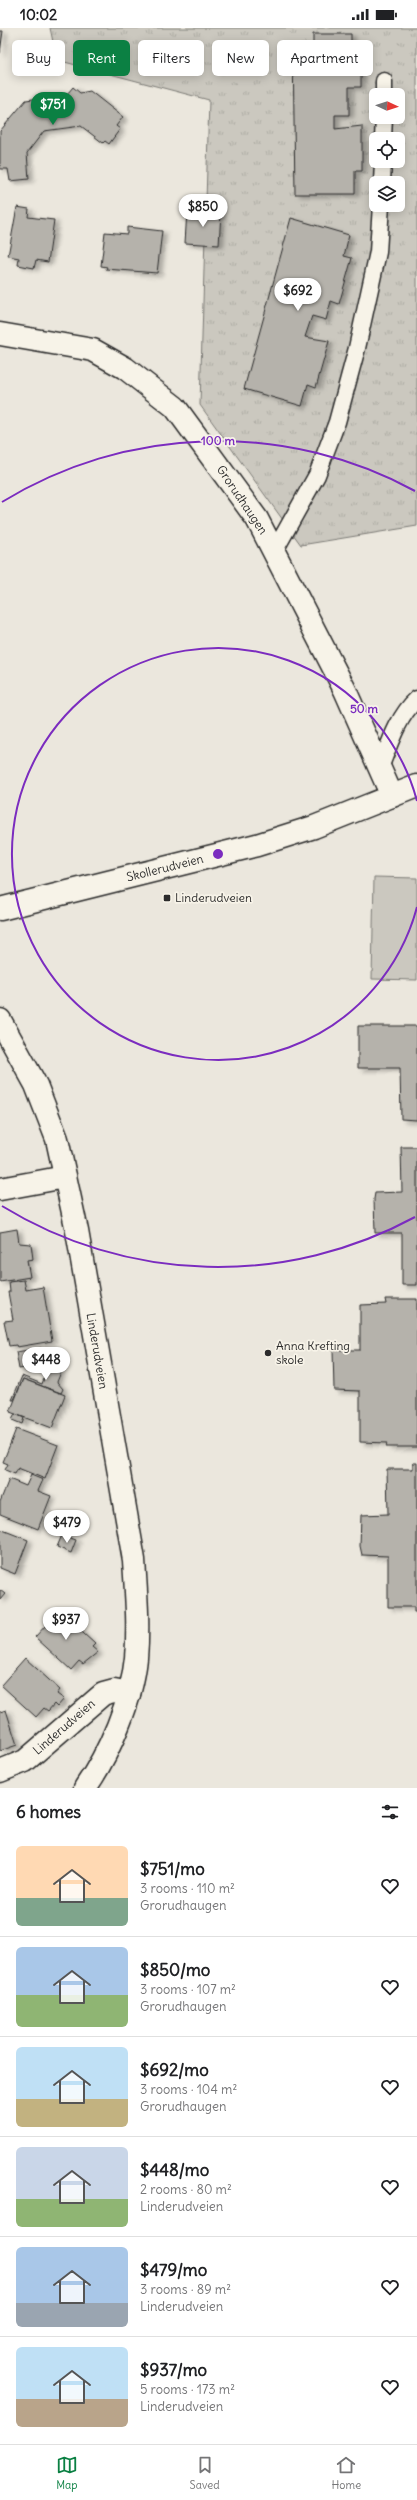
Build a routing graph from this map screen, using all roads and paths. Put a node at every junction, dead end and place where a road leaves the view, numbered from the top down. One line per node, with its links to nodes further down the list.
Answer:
1 (380, 212): 3 (lane)
2 (0, 334): 3 (street, Grorudhaugen)
3 (274, 552): 5 (street, Grorudhaugen)
4 (417, 700): 5 (lane)
5 (380, 768): 7 (street, Grorudhaugen)
6 (417, 786): 7 (street, Skollerudveien)
7 (392, 796): 8 (street, Skollerudveien)
8 (0, 909)
9 (0, 1020): 10 (street, Linderudveien)
10 (65, 1177): 11 (street); 12 (street, Linderudveien)
11 (0, 1189)
12 (129, 1694): 13 (street, Linderudveien); 14 (street, Linderudveien)
13 (0, 1771)
14 (85, 1788)

